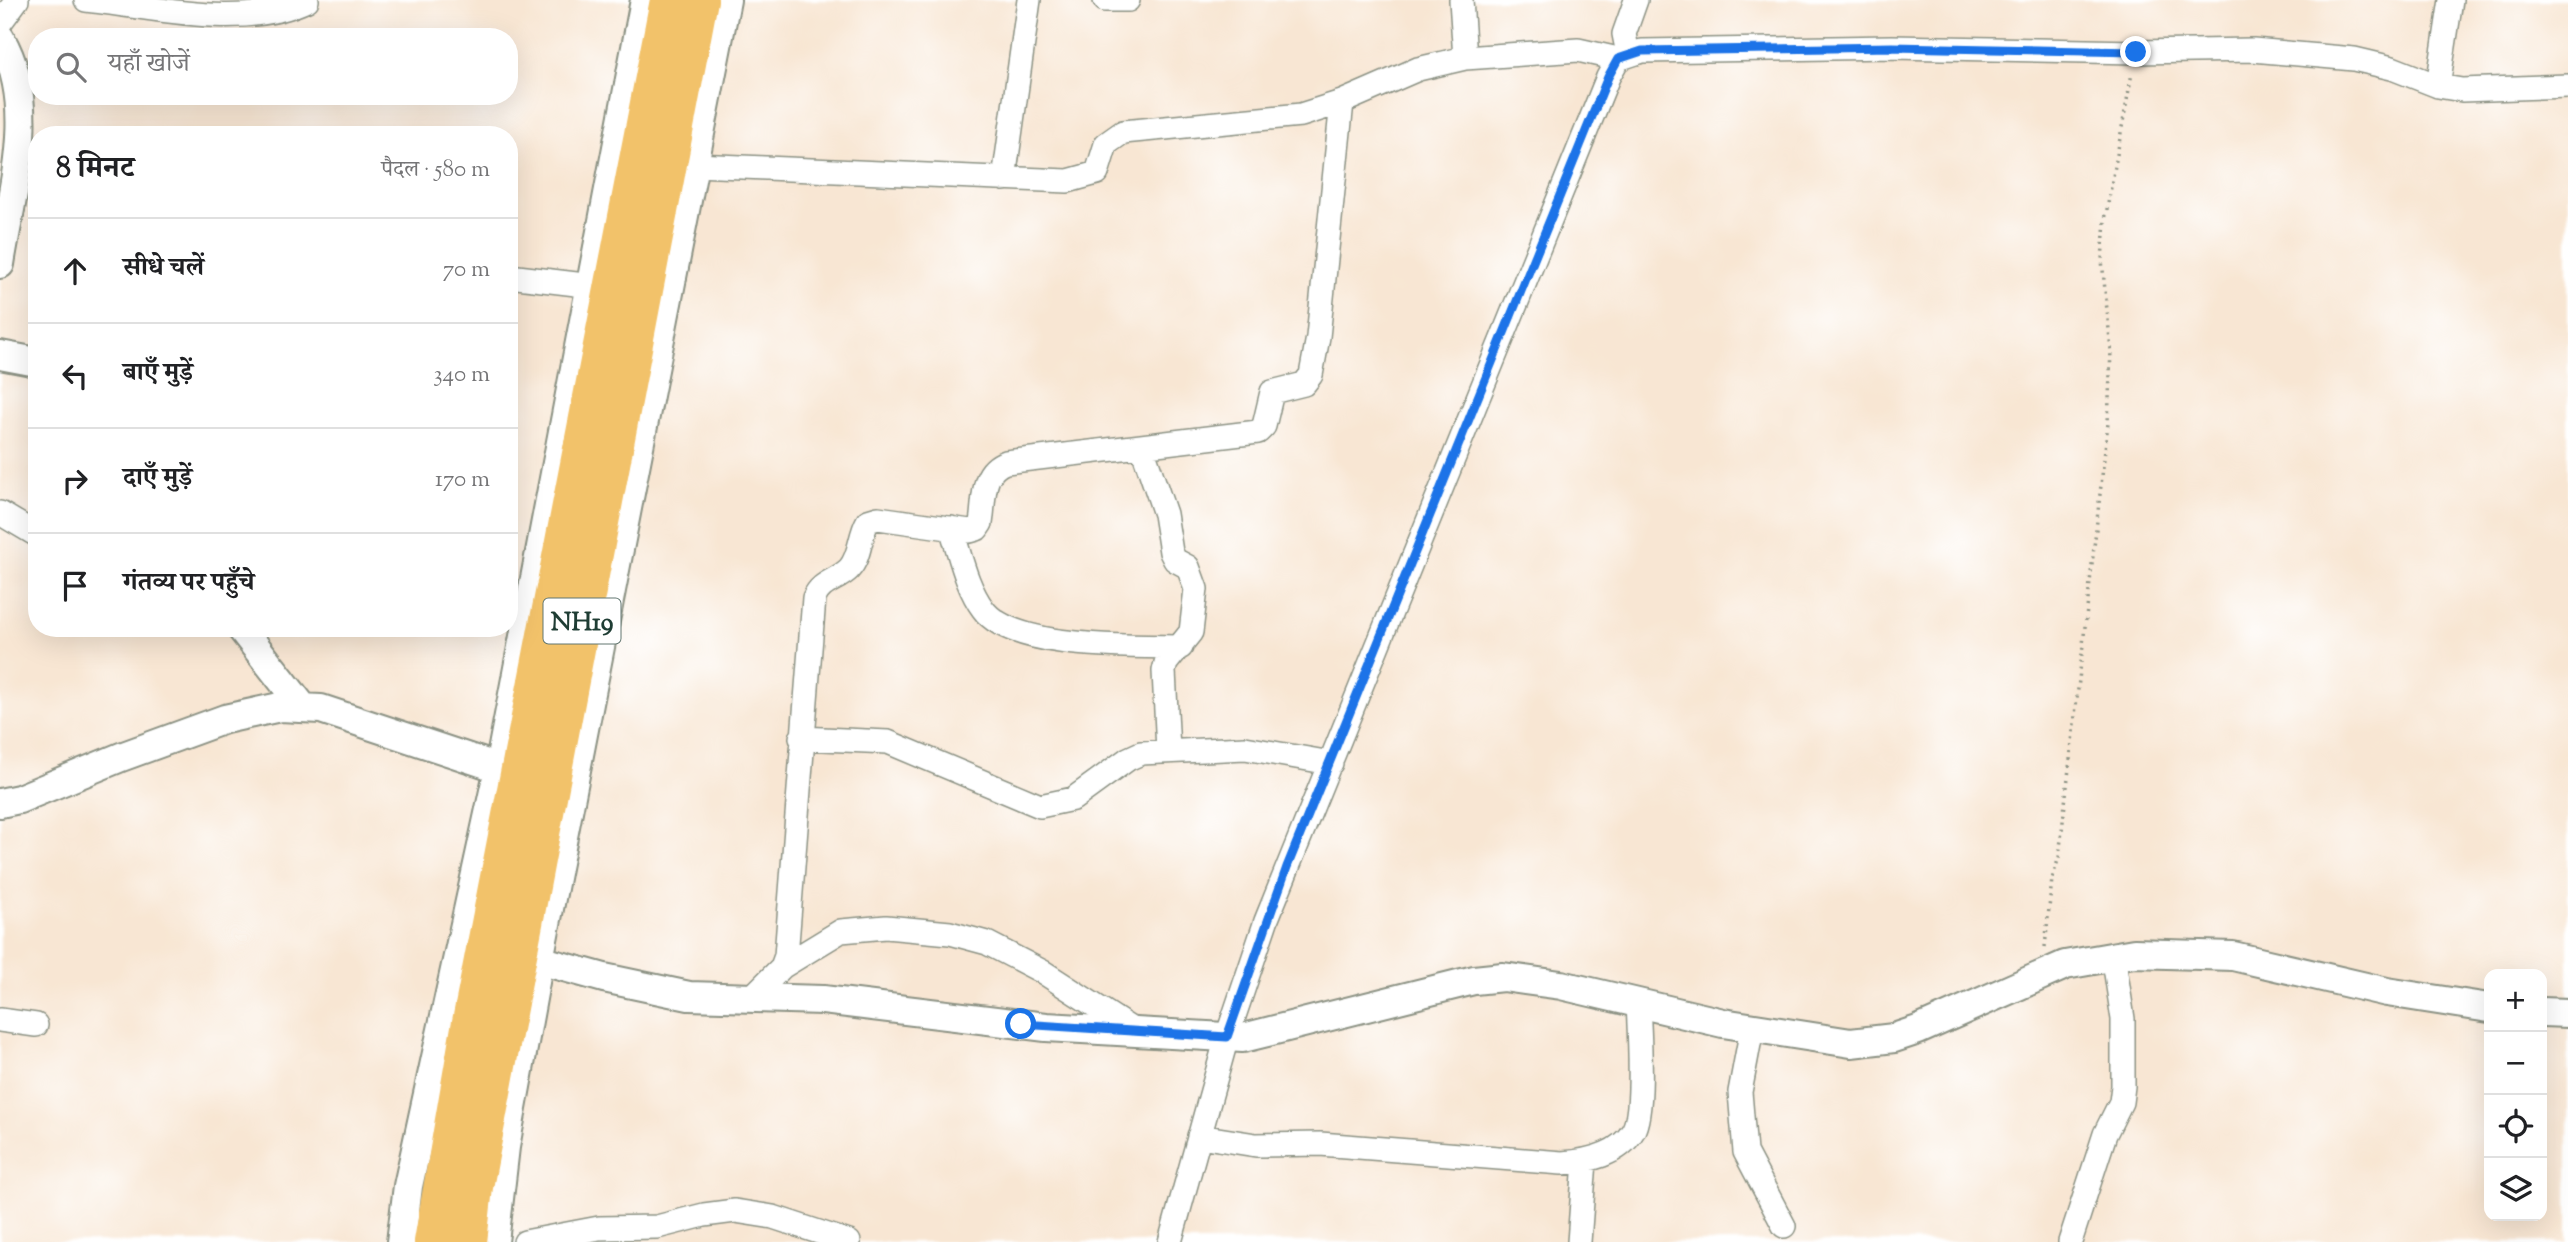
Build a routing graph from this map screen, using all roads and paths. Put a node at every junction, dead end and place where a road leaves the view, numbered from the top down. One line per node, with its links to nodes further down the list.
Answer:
1 (17, 0): 14 (street)
2 (86, 0): 3 (street)
3 (307, 0)
4 (645, 0): 27 (street)
5 (670, 0): 63 (highway, NH19)
6 (699, 0): 64 (highway, NH19)
7 (726, 0): 23 (street)
8 (1029, 0): 24 (street)
9 (1105, 0): 10 (street)
10 (1128, 0)
11 (1461, 0): 18 (street)
12 (1636, 0): 17 (street)
13 (2451, 0): 19 (street)
14 (0, 23)
15 (0, 38): 22 (street)
16 (2136, 52): 17 (street); 19 (street); 47 (path)
17 (1611, 55): 18 (street); 41 (street)
18 (1465, 58): 21 (street)
19 (2438, 86): 20 (street)
20 (2568, 86)
21 (1342, 102): 24 (street); 30 (street)
22 (27, 147): 25 (street)
23 (694, 165): 24 (street); 45 (street)
24 (1004, 178)
25 (0, 264)
26 (518, 277): 27 (street)
27 (593, 286): 42 (street)
28 (0, 355): 29 (street)
29 (28, 360)
30 (1142, 447): 32 (street); 36 (street)
31 (0, 513): 33 (street)
32 (951, 528): 36 (street); 39 (street)
33 (28, 530)
34 (241, 637): 37 (street)
35 (247, 637): 37 (street)
36 (1181, 648): 40 (street)
37 (261, 656): 38 (street)
38 (302, 706): 42 (street); 43 (street)
39 (801, 738): 40 (street); 46 (street)
40 (1168, 751): 41 (street)
41 (1327, 763): 57 (street)
42 (499, 768): 62 (street)
43 (0, 803)
44 (2113, 954): 47 (street); 50 (street); 70 (street)
45 (539, 960): 48 (street); 65 (street)
46 (782, 967): 48 (street); 56 (street)
47 (2043, 973): 55 (street)
48 (752, 997): 56 (street)
49 (1638, 1002): 55 (street); 57 (street); 59 (street)
50 (2484, 1007)
51 (2547, 1012): 52 (street)
52 (2568, 1013)
53 (0, 1020): 54 (street)
54 (36, 1025)
55 (1752, 1028): 60 (street)
56 (1134, 1031): 57 (street)
57 (1213, 1036): 58 (street)
58 (1199, 1136): 59 (street); 68 (street)
59 (1585, 1161): 69 (street)
60 (1784, 1226)
61 (808, 1236): 66 (street); 67 (street)
62 (401, 1242)
63 (433, 1242)
64 (468, 1242)
65 (494, 1242)
66 (525, 1242)
67 (849, 1242)
68 (1170, 1242)
69 (1579, 1242)
70 (2070, 1242)

